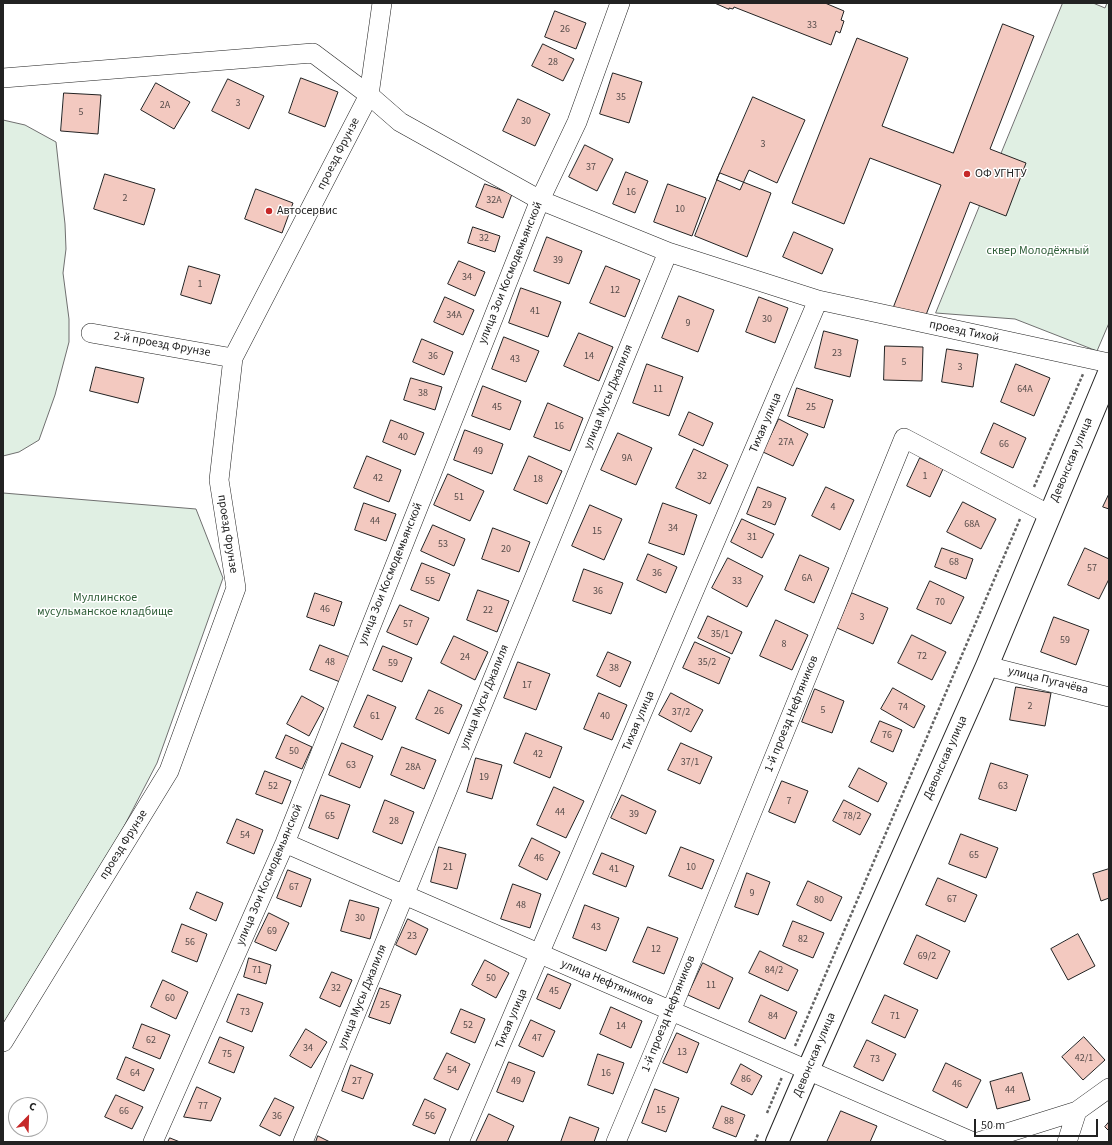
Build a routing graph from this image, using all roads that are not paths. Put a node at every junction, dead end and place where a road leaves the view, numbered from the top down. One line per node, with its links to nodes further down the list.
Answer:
1 (382, 3): 4 (street, проезд Фрунзе)
2 (620, 3): 5 (street, улица Зои Космодемьянской)
3 (4, 79): 4 (street, проезд Тихой)
4 (369, 95): 5 (street, проезд Тихой); 9 (street, проезд Фрунзе)
5 (540, 200): 6 (street, проезд Тихой); 15 (street, улица Зои Космодемьянской)
6 (668, 252): 7 (street, проезд Тихой); 16 (street, улица Мусы Джалиля)
7 (818, 300): 10 (street, проезд Тихой); 17 (street, Тихая улица)
8 (91, 333): 9 (street, 2-й проезд Фрунзе)
9 (233, 358): 19 (street, проезд Фрунзе)
10 (1109, 363)
11 (1109, 373): 12 (main road, Девонская улица)
12 (1050, 515): 13 (main road, Девонская улица); 18 (street, 1-й проезд Нефтяников)
13 (987, 666): 14 (street, улица Пугачёва); 20 (main road, Девонская улица)
14 (1109, 697)
15 (285, 843): 16 (street, улица Нефтяников); 23 (street, улица Зои Космодемьянской)
16 (404, 895): 17 (street, улица Нефтяников); 24 (street, улица Мусы Джалиля)
17 (540, 954): 18 (street, улица Нефтяников); 25 (street, Тихая улица)
18 (671, 1011): 20 (street, улица Нефтяников); 26 (street, 1-й проезд Нефтяников)
19 (3, 1042)
20 (798, 1066): 27 (main road, Девонская улица); 28 (street, улица Нефтяников)
21 (1109, 1088): 22 (street)
22 (1077, 1111): 29 (street); 30 (street)
23 (153, 1142)
24 (303, 1142)
25 (459, 1142)
26 (616, 1142)
27 (778, 1142)
28 (973, 1142)
29 (978, 1142)
30 (1067, 1142)

